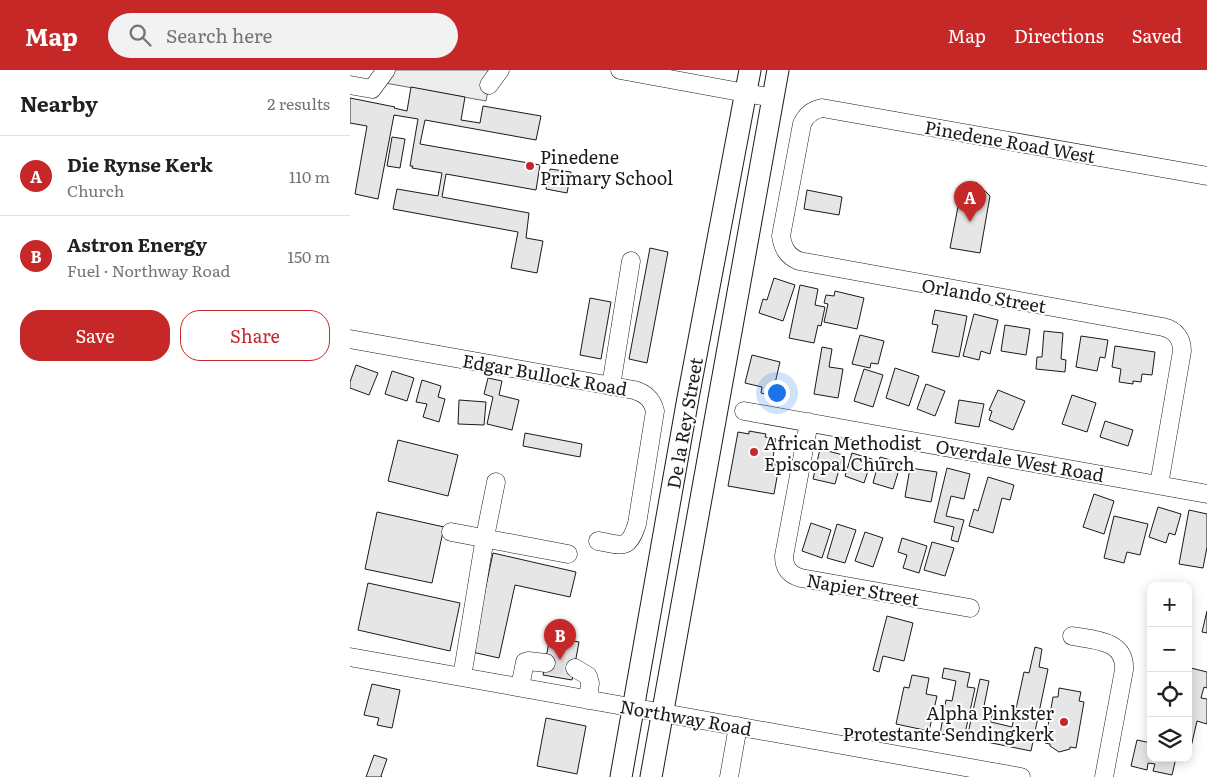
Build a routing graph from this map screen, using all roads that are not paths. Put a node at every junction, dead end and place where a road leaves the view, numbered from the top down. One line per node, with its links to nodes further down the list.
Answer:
1 (386, 70): 6 (street)
2 (500, 70): 7 (street)
3 (620, 70): 8 (street)
4 (750, 70): 8 (main road, De la Rey Street)
5 (778, 70): 9 (main road, De la Rey Street)
6 (350, 85)
7 (489, 85)
8 (746, 93): 9 (street); 32 (main road, De la Rey Street)
9 (773, 98): 33 (main road, De la Rey Street)
10 (812, 111): 11 (street, Pinedene Road West); 18 (street, Orlando Street)
11 (1207, 176)
12 (631, 261): 14 (street)
13 (350, 339): 14 (street, Edgar Bullock Road)
14 (611, 386): 22 (street, Edgar Bullock Road)
15 (744, 411): 16 (street, Overdale West Road)
16 (809, 422): 18 (street, Overdale West Road); 24 (street, Napier Street)
17 (496, 482): 21 (street)
18 (1159, 485): 19 (street, Overdale West Road)
19 (1207, 494)
20 (451, 532): 21 (street)
21 (485, 537): 23 (street); 29 (street)
22 (598, 541)
23 (568, 554)
24 (970, 608)
25 (1072, 636): 39 (street)
26 (350, 657): 29 (street, Northway Road)
27 (546, 662): 30 (street)
28 (575, 668): 31 (street)
29 (462, 677): 30 (street, Northway Road)
30 (520, 687): 31 (street, Northway Road)
31 (588, 700): 32 (street, Northway Road)
32 (633, 708): 33 (street, Northway Road); 35 (main road, De la Rey Street)
33 (662, 713): 34 (street, Northway Road); 36 (main road, De la Rey Street)
34 (738, 726): 37 (street); 38 (street, Northway Road)
35 (621, 777)
36 (651, 777)
37 (729, 777)
38 (1021, 777)
39 (1104, 777)

